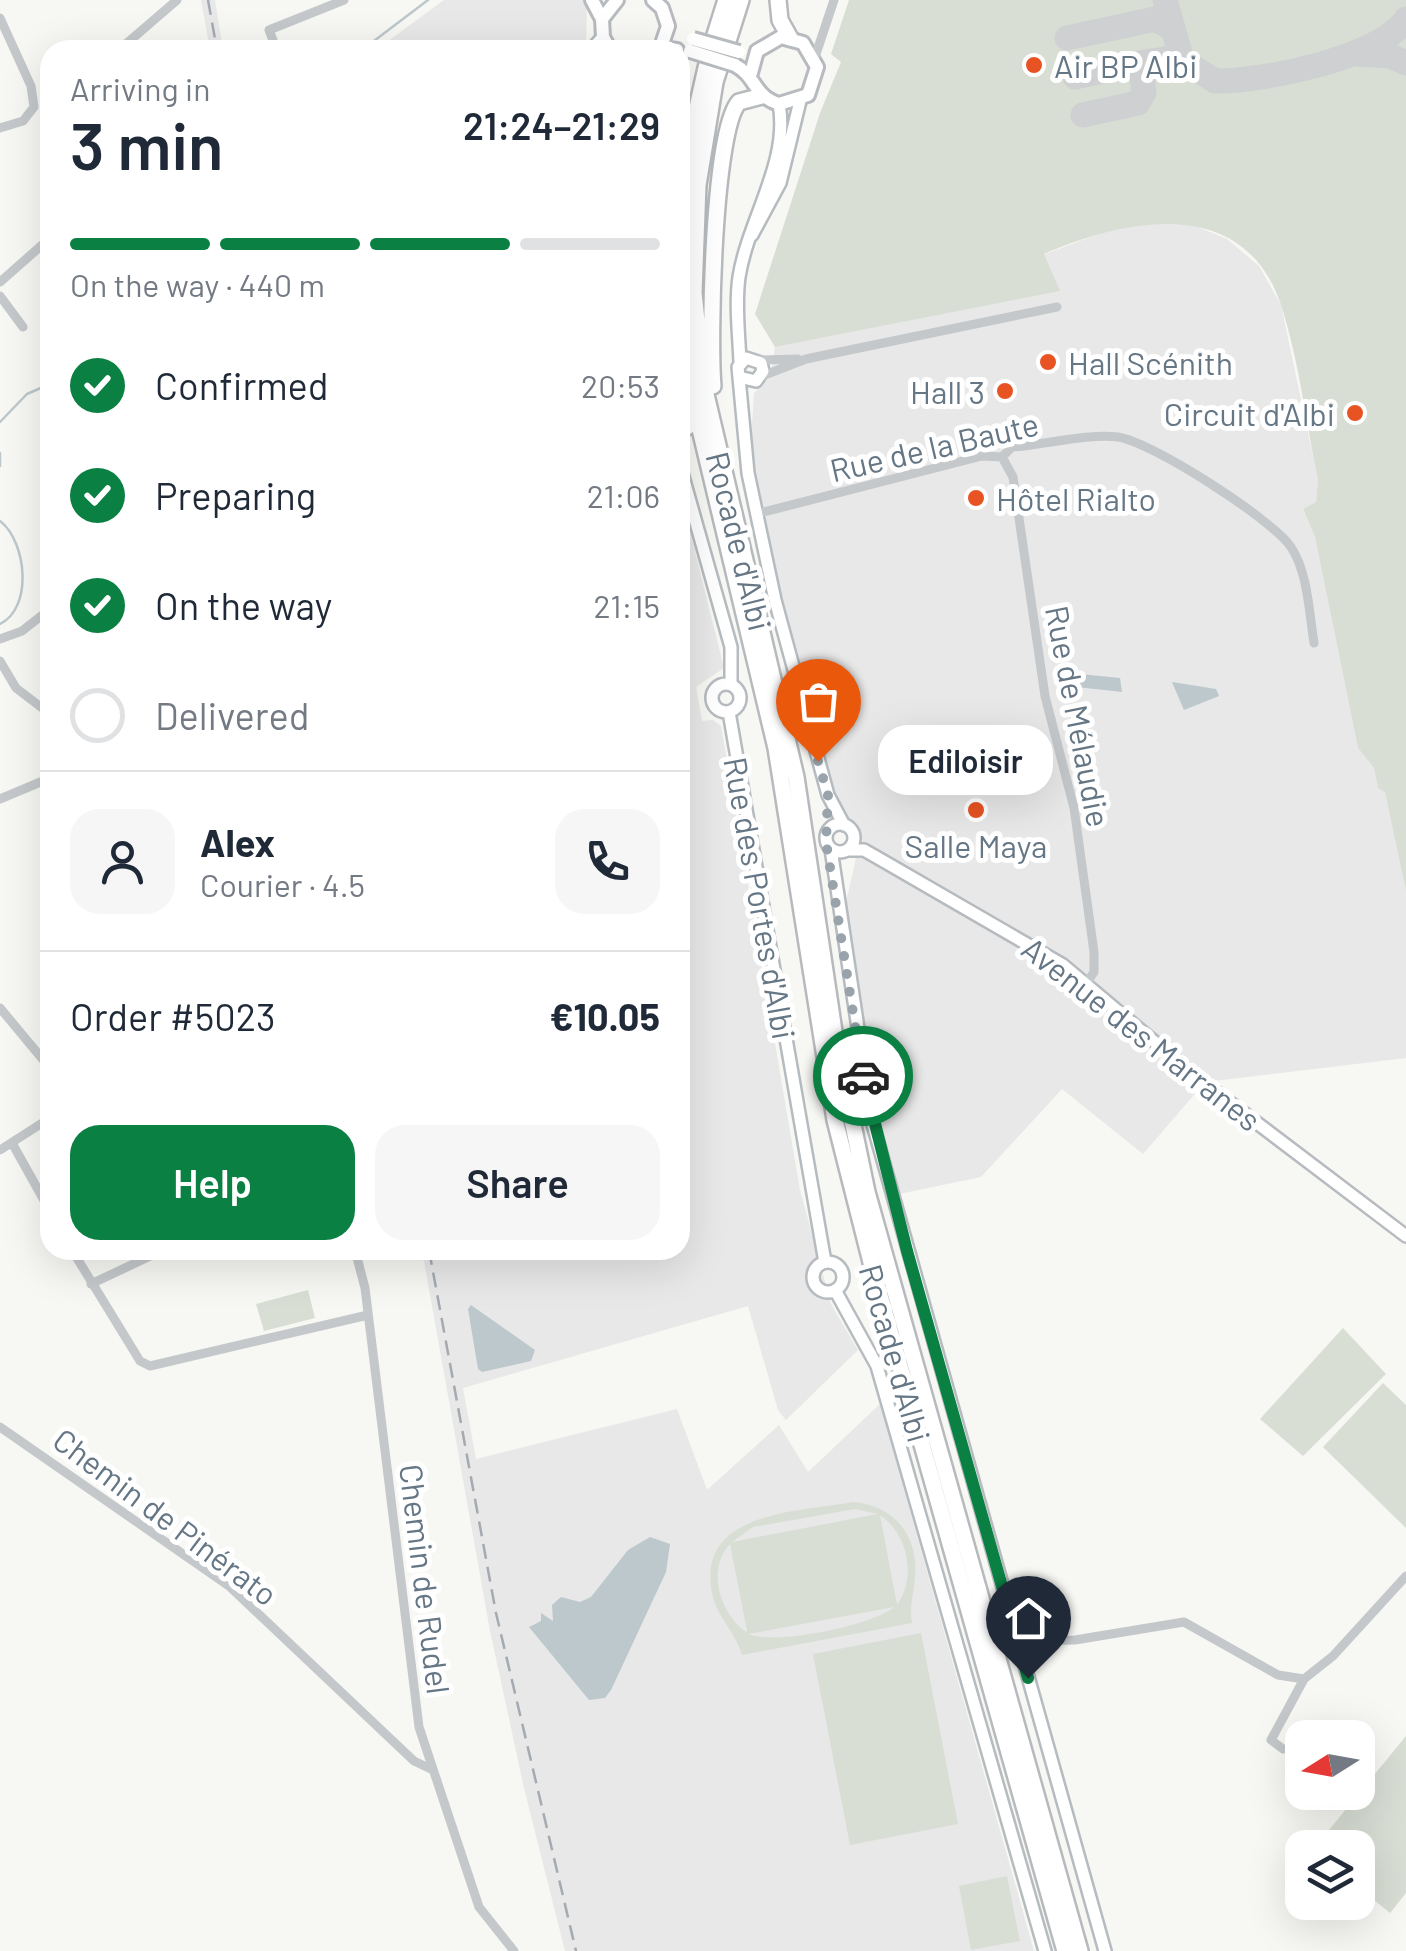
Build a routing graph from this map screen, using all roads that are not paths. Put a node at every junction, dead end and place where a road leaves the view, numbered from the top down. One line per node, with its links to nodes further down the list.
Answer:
1 (176, 0): 14 (street)
2 (344, 0): 15 (street)
3 (592, 0): 11 (main road)
4 (617, 0): 11 (main road)
5 (653, 0): 12 (main road)
6 (726, 0): 29 (highway, Rocade d'Albi)
7 (741, 0): 48 (highway, Rocade d'Albi)
8 (778, 0): 19 (highway)
9 (834, 0): 13 (street)
10 (0, 18): 28 (street)
11 (602, 18): 16 (main road)
12 (668, 26): 17 (main road); 18 (main road)
13 (822, 32): 19 (street); 22 (street)
14 (130, 40)
15 (273, 40)
16 (605, 40)
17 (663, 40)
18 (679, 40)
19 (797, 40): 21 (main road); 22 (main road)
20 (690, 49): 23 (main road, bridge)
21 (757, 52): 23 (main road); 24 (main road)
22 (814, 57): 26 (main road)
23 (737, 58): 24 (main road)
24 (751, 73): 25 (main road)
25 (762, 96): 27 (main road); 48 (highway)
26 (800, 101): 27 (main road); 31 (street)
27 (779, 104): 31 (street)
28 (0, 128)
29 (690, 138)
30 (40, 247): 32 (street)
31 (745, 248): 35 (street)
32 (0, 282)
33 (0, 296): 36 (street)
34 (1058, 307): 38 (street)
35 (737, 309): 37 (street); 39 (street)
36 (23, 327)
37 (756, 359): 38 (street); 39 (street); 41 (street)
38 (806, 359): 41 (street)
39 (740, 362): 40 (street)
40 (740, 377): 41 (street); 43 (street)
41 (759, 378): 43 (street)
42 (690, 381): 56 (highway, Rocade d'Albi)
43 (746, 416): 47 (street)
44 (690, 434): 56 (highway)
45 (1002, 458): 47 (street, Rue de la Baute); 51 (street, Rue de la Baute); 63 (street, Rue de Mélaudie)
46 (690, 501): 53 (street)
47 (756, 514): 58 (street)
48 (734, 523): 87 (highway, Rocade d'Albi)
49 (40, 617): 50 (street)
50 (0, 638)
51 (1314, 643)
52 (0, 662): 54 (street)
53 (731, 684): 55 (street); 55 (street)
54 (40, 706)
55 (728, 712): 74 (street, Rue des Portes d'Albi)
56 (776, 748): 86 (highway, Rocade d'Albi)
57 (40, 782): 59 (street)
58 (828, 795): 60 (street); 61 (street)
59 (0, 799)
60 (844, 825): 61 (street); 62 (street)
61 (828, 832): 62 (street)
62 (845, 847): 63 (street, Avenue des Marranes); 80 (street)
63 (1086, 984): 70 (street, Avenue des Marranes)
64 (0, 1008): 65 (street)
65 (40, 1056)
66 (40, 1125): 67 (street)
67 (12, 1143): 68 (street); 69 (street)
68 (0, 1150)
69 (40, 1192)
70 (1406, 1236)
71 (78, 1260): 75 (street)
72 (142, 1260): 75 (street)
73 (357, 1260): 77 (street, Chemin de Rudel)
74 (825, 1262): 76 (street); 76 (street)
75 (91, 1284): 77 (street)
76 (835, 1290): 85 (street)
77 (368, 1315): 83 (street, Chemin de Rudel)
78 (0, 1427): 83 (street, Chemin de Pinérato)
79 (1406, 1576): 81 (street)
80 (1018, 1641): 81 (street); 88 (street)
81 (1304, 1679): 82 (street)
82 (1284, 1749)
83 (433, 1770): 84 (street, Chemin de Rudel)
84 (514, 1951)
85 (1045, 1951)
86 (1065, 1951)
87 (1080, 1951)
88 (1105, 1951)

